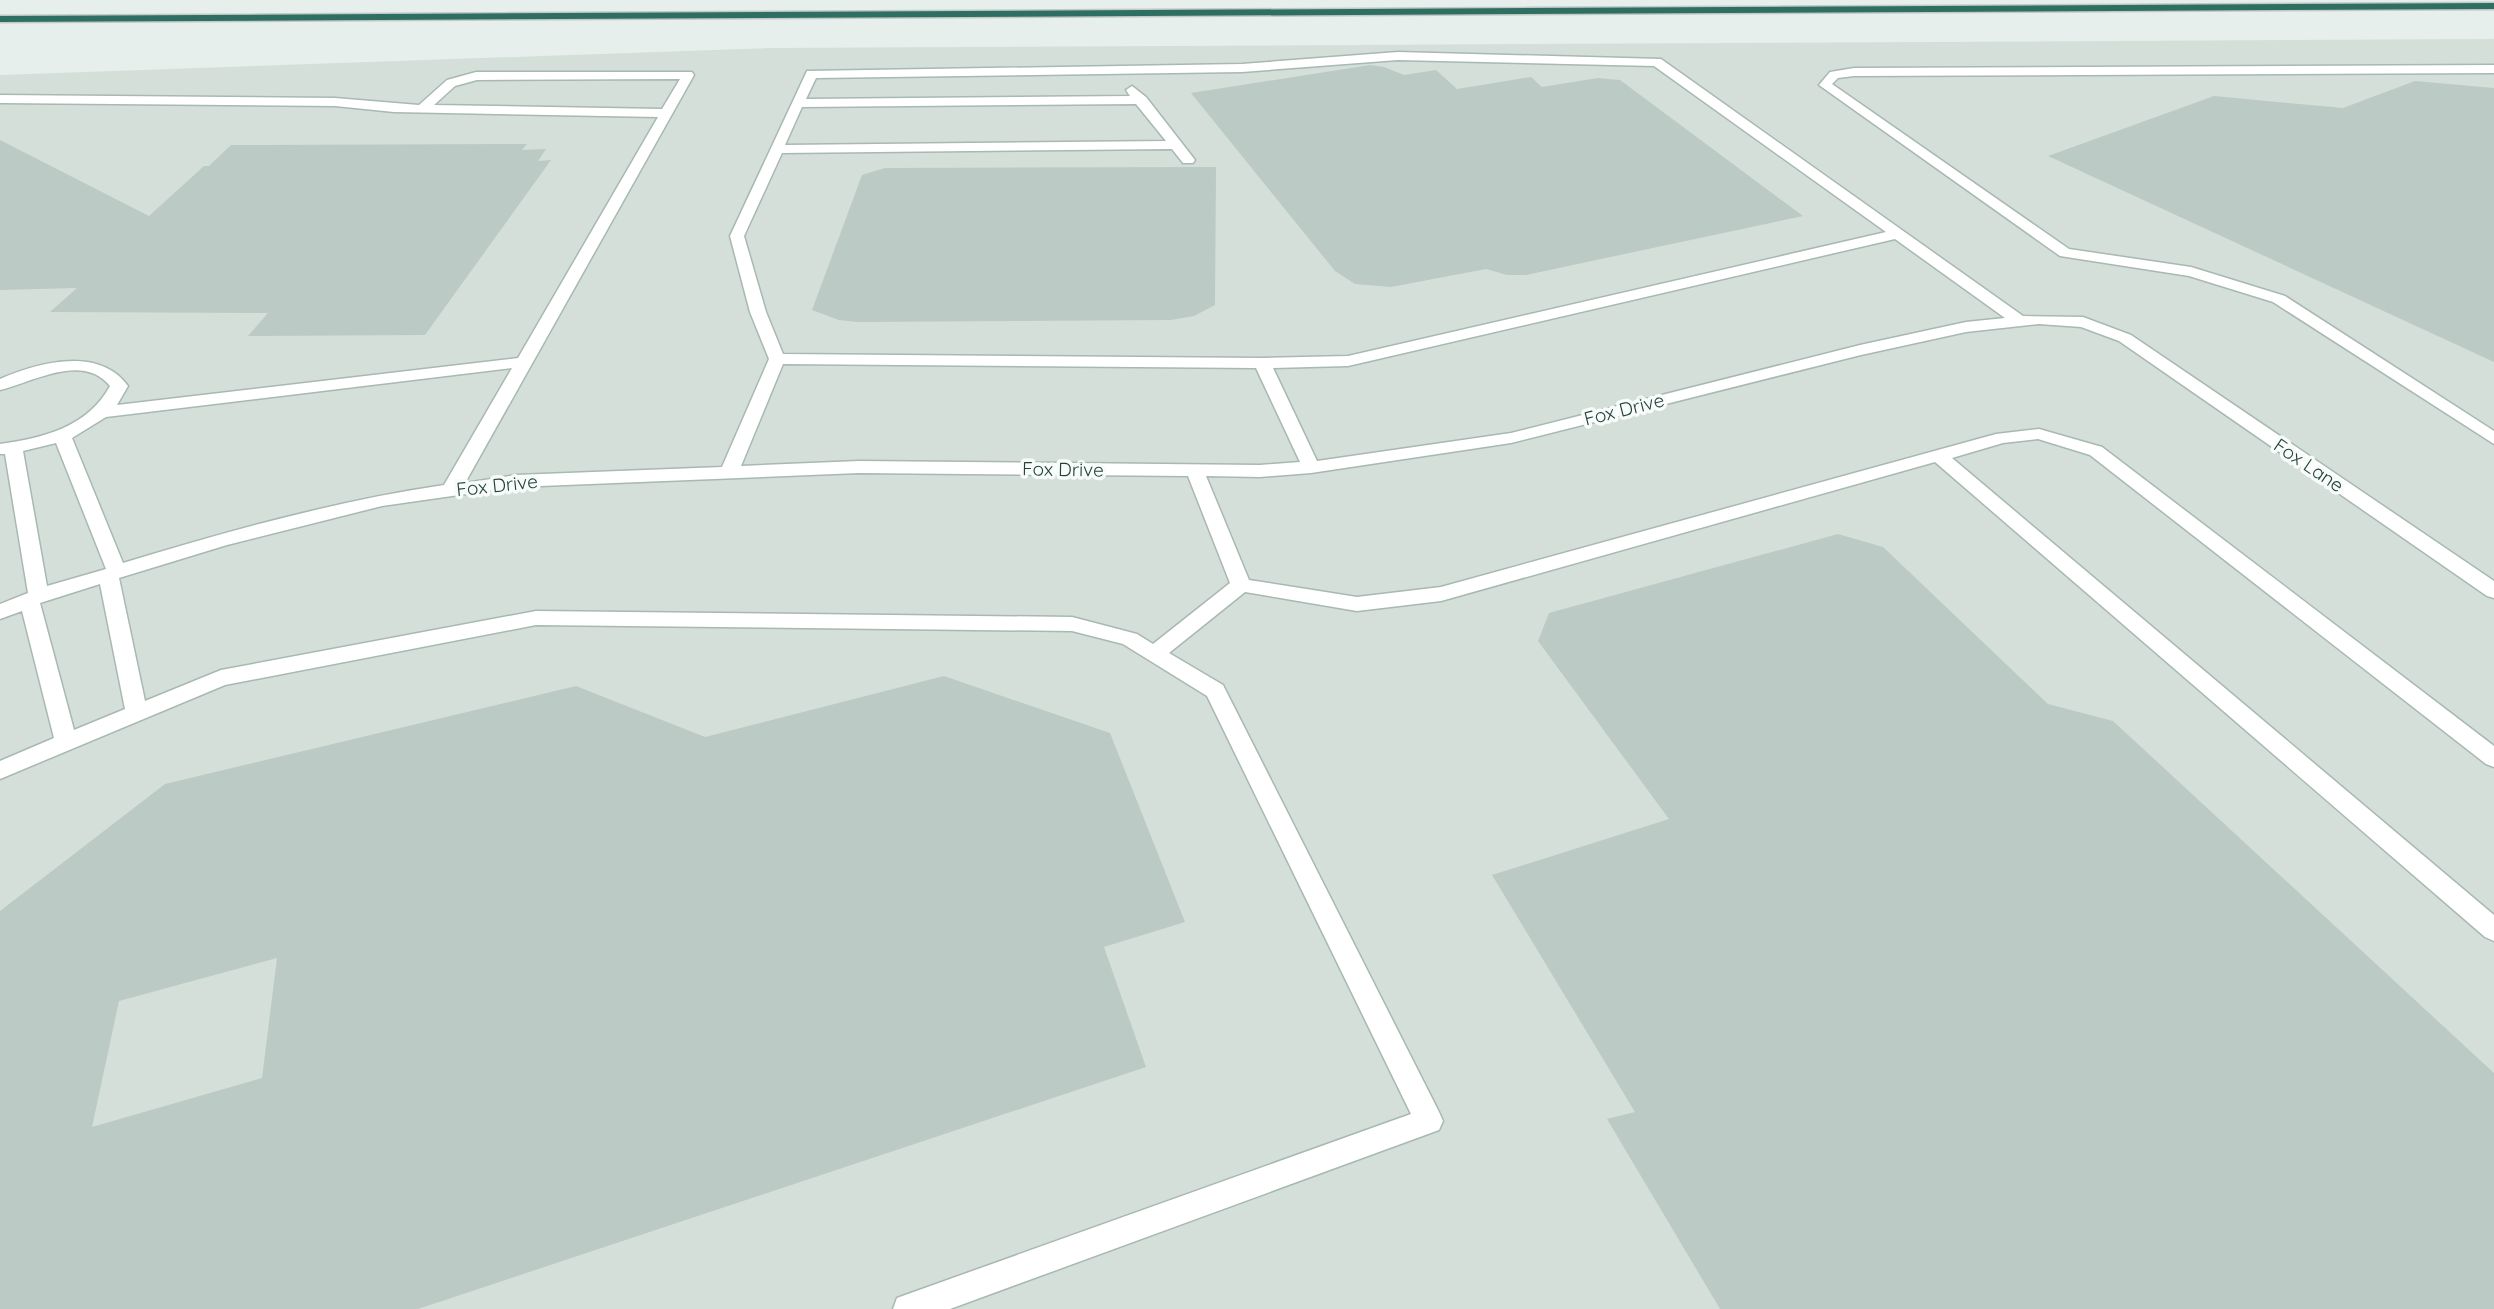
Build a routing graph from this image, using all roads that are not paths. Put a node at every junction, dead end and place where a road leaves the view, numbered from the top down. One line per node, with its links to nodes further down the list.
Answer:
1 (2494, 6): 2 (highway)
2 (0, 19)
3 (2494, 69): 22 (street)
4 (1115, 70): 6 (street); 7 (street); 13 (street)
5 (0, 99): 8 (street)
6 (1141, 100): 7 (street); 10 (street)
7 (799, 103): 11 (street)
8 (423, 108): 9 (street); 9 (street)
9 (666, 113): 17 (street)
10 (1176, 145): 11 (street); 12 (street)
11 (777, 149): 16 (street)
12 (1188, 159)
13 (1898, 234): 14 (street); 18 (street)
14 (2020, 321): 15 (street, Fox Drive); 25 (street, Fox Drive)
15 (2125, 338): 31 (street, Fox Lane)
16 (777, 359): 18 (street); 27 (street)
17 (524, 362): 20 (street); 28 (street)
18 (1262, 363): 25 (street)
19 (0, 385): 20 (street)
20 (102, 412): 21 (street)
21 (62, 435): 23 (street); 29 (street)
22 (2494, 439)
23 (6, 449): 32 (street)
24 (1939, 456): 30 (street); 37 (street); 39 (street)
25 (1311, 467): 26 (street, Fox Drive)
26 (1195, 471): 27 (street, Fox Drive); 30 (street)
27 (729, 473): 28 (street, Fox Drive)
28 (451, 490): 29 (street, Fox Drive)
29 (112, 573): 32 (street, Fox Drive); 35 (street)
30 (1241, 585): 34 (street)
31 (2494, 591)
32 (34, 598): 33 (street, Fox Drive); 36 (street)
33 (0, 612)
34 (1154, 654): 35 (street); 40 (street)
35 (137, 713): 36 (street)
36 (66, 743): 38 (street)
37 (2494, 758)
38 (0, 770)
39 (2494, 930)
40 (908, 1309)

